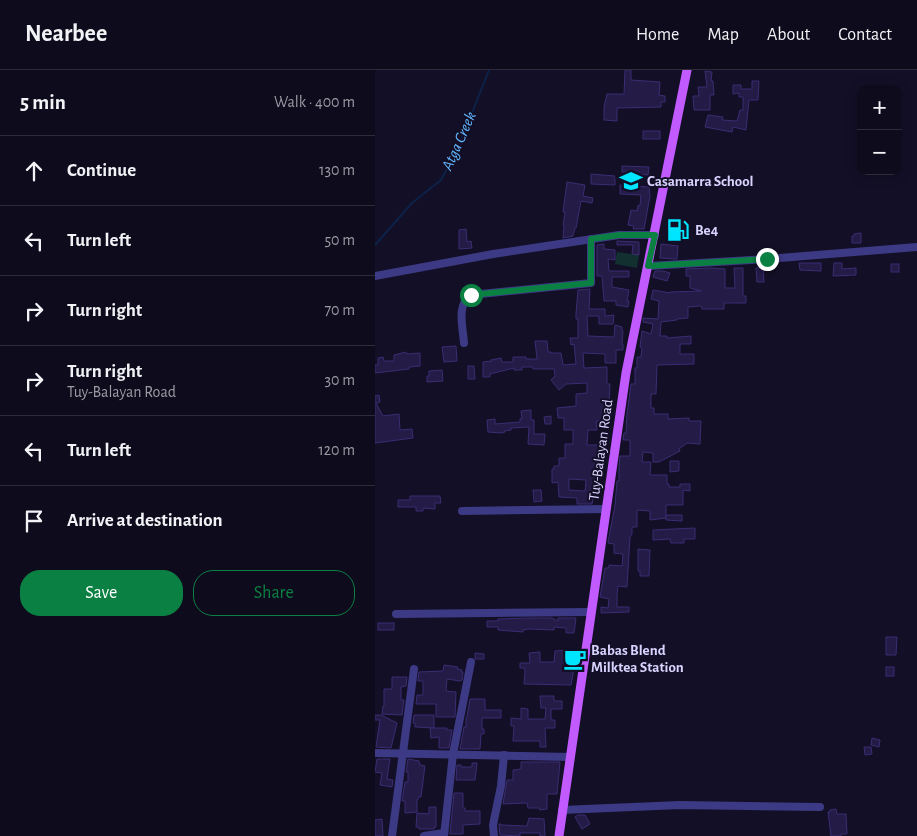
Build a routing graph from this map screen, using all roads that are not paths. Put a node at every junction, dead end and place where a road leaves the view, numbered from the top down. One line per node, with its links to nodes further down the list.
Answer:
1 (687, 70): 2 (main road, Tuy-Balayan Road)
2 (655, 235): 3 (street); 5 (main road, Tuy-Balayan Road)
3 (591, 239): 6 (street); 7 (street)
4 (917, 247): 5 (street)
5 (648, 266): 8 (main road, Tuy-Balayan Road)
6 (376, 276)
7 (464, 343)
8 (606, 509): 9 (street); 10 (main road, Tuy-Balayan Road)
9 (462, 511)
10 (591, 612): 11 (street); 18 (main road, Tuy-Balayan Road)
11 (396, 614)
12 (471, 662): 16 (street)
13 (414, 669): 15 (street)
14 (375, 753): 15 (street)
15 (402, 753): 16 (street); 22 (street)
16 (453, 754): 17 (street); 21 (street)
17 (504, 755): 18 (street); 24 (street)
18 (570, 757): 20 (main road, Tuy-Balayan Road)
19 (820, 807): 20 (street)
20 (562, 810): 25 (main road, Tuy-Balayan Road)
21 (444, 834): 23 (street)
22 (392, 836)
23 (424, 836)
24 (494, 836)
25 (559, 836)

